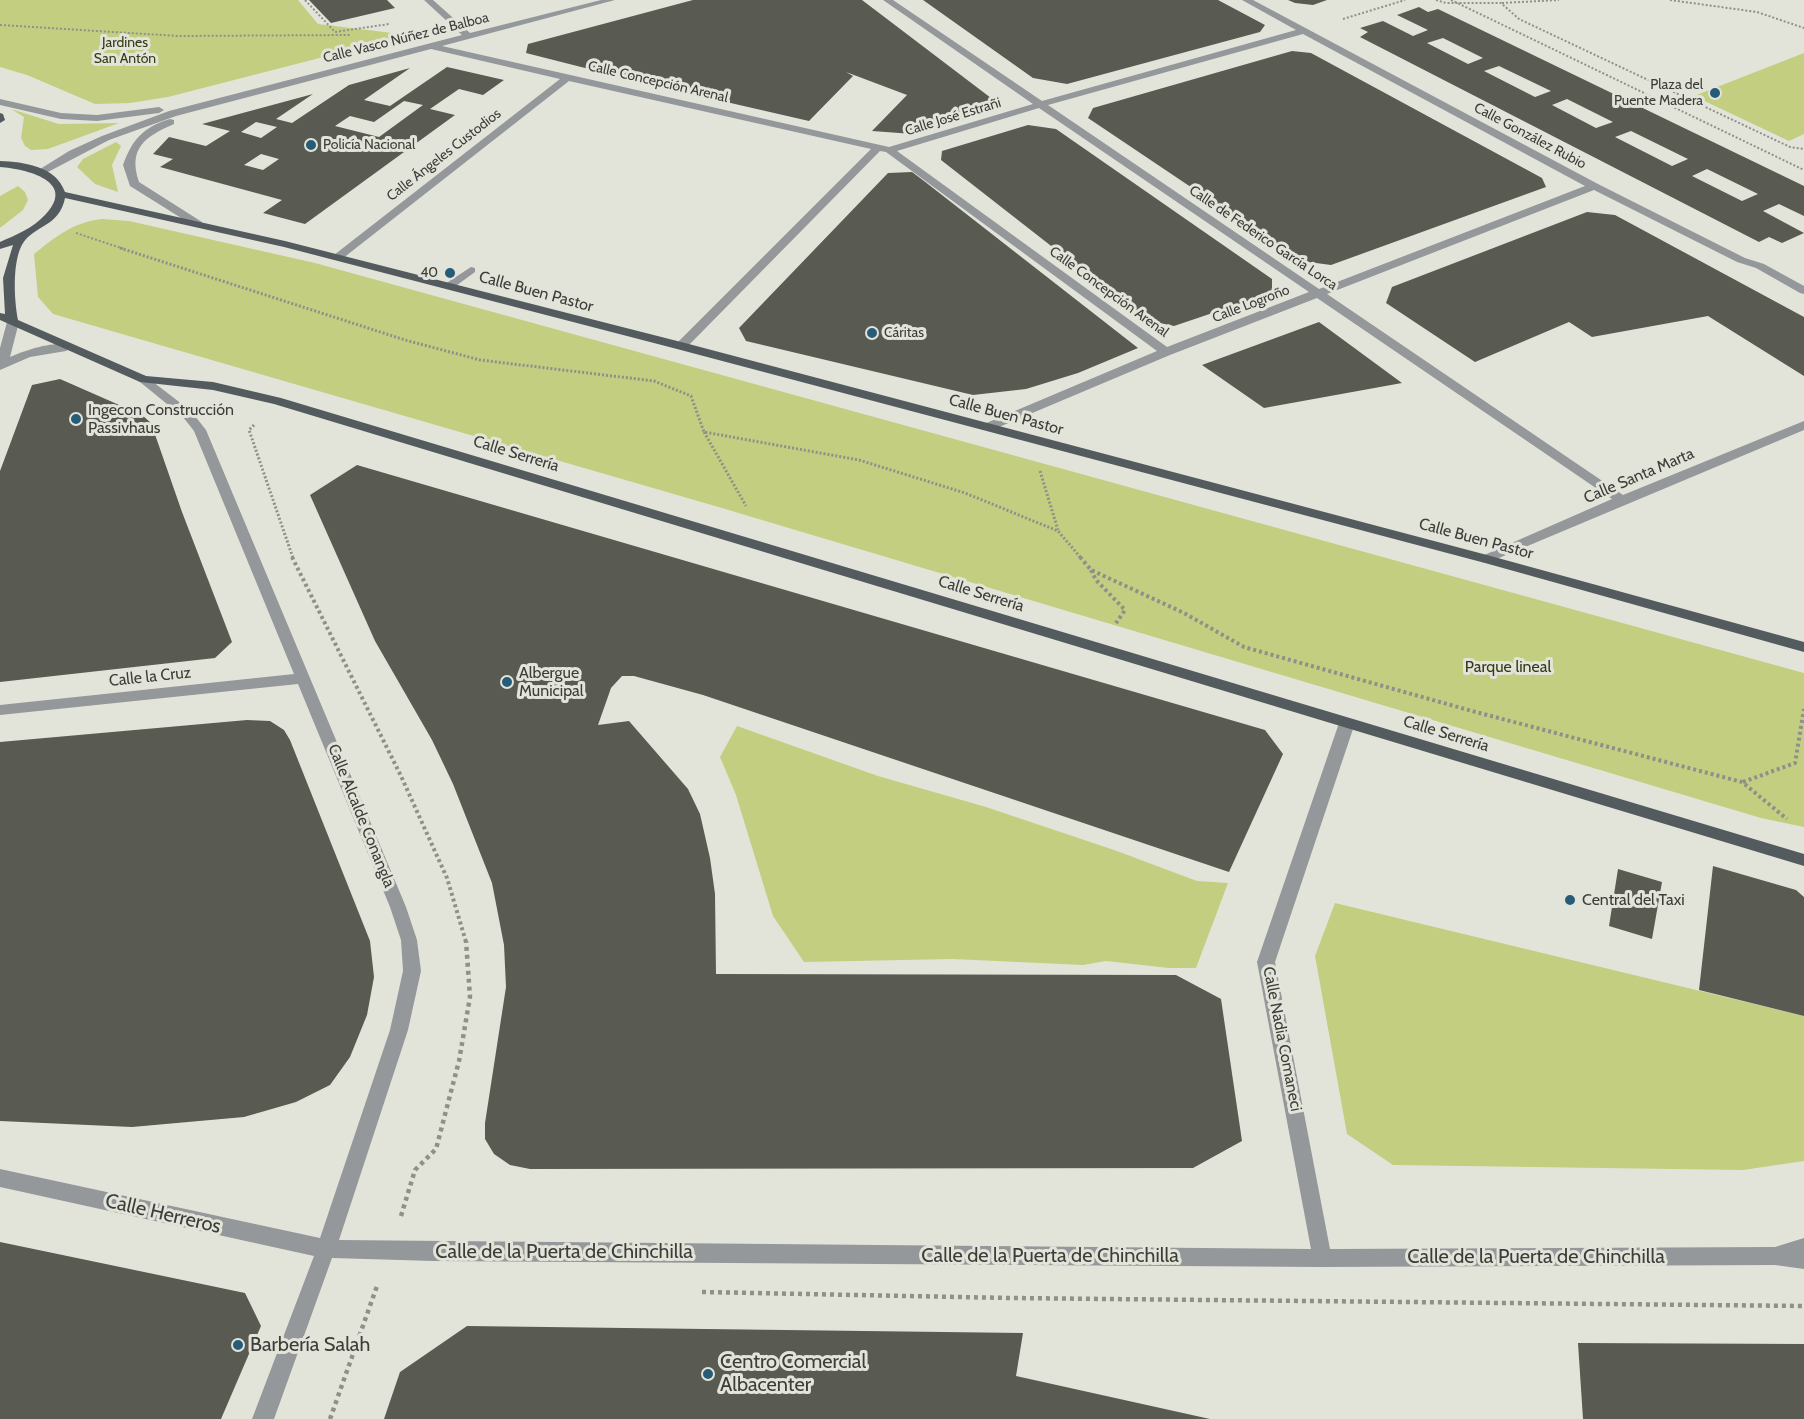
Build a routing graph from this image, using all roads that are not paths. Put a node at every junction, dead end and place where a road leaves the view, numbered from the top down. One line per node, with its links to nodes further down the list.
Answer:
1 (428, 0): 6 (street)
2 (611, 0): 6 (street, Calle Vasco Núñez de Balboa)
3 (887, 0): 11 (street, Calle de Federico García Lorca)
4 (1246, 0): 5 (street, Calle González Rubio)
5 (1304, 31): 11 (street, Calle José Estrañi); 16 (street, Calle González Rubio)
6 (468, 36): 7 (street, Calle Vasco Núñez de Balboa)
7 (431, 46): 8 (street, Calle Concepción Arenal); 10 (street, Calle Vasco Núñez de Balboa)
8 (568, 77): 12 (street, Calle Concepción Arenal); 21 (street, Calle Ángeles Custodios)
9 (0, 102): 10 (street)
10 (207, 104): 14 (street, Calle Vasco Núñez de Balboa); 15 (street, Calle Vasco Núñez de Balboa)
11 (1040, 105): 12 (street, Calle José Estrañi); 25 (street, Calle de Federico García Lorca)
12 (884, 149): 29 (street, Calle José Estrañi); 30 (street, Calle Concepción Arenal)
13 (0, 164): 15 (main road)
14 (128, 165): 18 (street, Calle Buen Pastor)
15 (42, 171): 17 (main road)
16 (1593, 186): 24 (street, Calle González Rubio); 25 (street, Calle Logroño)
17 (61, 194): 18 (main road, Calle Buen Pastor); 19 (main road)
18 (198, 224): 21 (main road, Calle Buen Pastor)
19 (22, 236): 20 (main road); 27 (main road)
20 (0, 246)
21 (338, 258): 23 (main road, Calle Buen Pastor)
22 (471, 270): 23 (street)
23 (449, 286): 29 (main road, Calle Buen Pastor)
24 (1804, 291)
25 (1319, 294): 30 (street, Calle Logroño); 35 (street, Calle de Federico García Lorca)
26 (0, 316): 27 (main road, Calle Alcalde Conangla)
27 (13, 322): 28 (main road, Calle Alcalde Conangla); 31 (street)
28 (66, 346): 31 (street); 32 (main road, Calle Alcalde Conangla)
29 (681, 346): 34 (main road, Calle Buen Pastor)
30 (1166, 352): 34 (street, Calle Logroño)
31 (1, 367)
32 (144, 379): 38 (street, Calle Alcalde Conangla); 40 (main road, Calle Serrería)
33 (1804, 426): 35 (street, Calle Santa Marta)
34 (988, 427): 36 (main road, Calle Buen Pastor)
35 (1622, 500): 36 (street, Calle Santa Marta)
36 (1487, 559): 37 (main road, Calle Buen Pastor)
37 (1804, 647)
38 (304, 678): 39 (street, Calle la Cruz); 44 (street, Calle Alcalde Conangla)
39 (0, 710)
40 (1347, 723): 41 (main road, Calle Serrería); 46 (street, Calle Nadia Comaneci)
41 (1797, 858)
42 (0, 1178): 44 (street, Calle Herreros)
43 (1804, 1247): 45 (street, Calle de la Puerta de Chinchilla)
44 (326, 1249): 46 (street, Calle de la Puerta de Chinchilla); 48 (street, Calle Alcalde Conangla)
45 (1775, 1256): 46 (street, Calle de la Puerta de Chinchilla); 47 (street, Calle de la Puerta de Chinchilla)
46 (1322, 1258)
47 (1804, 1260)
48 (263, 1419)

